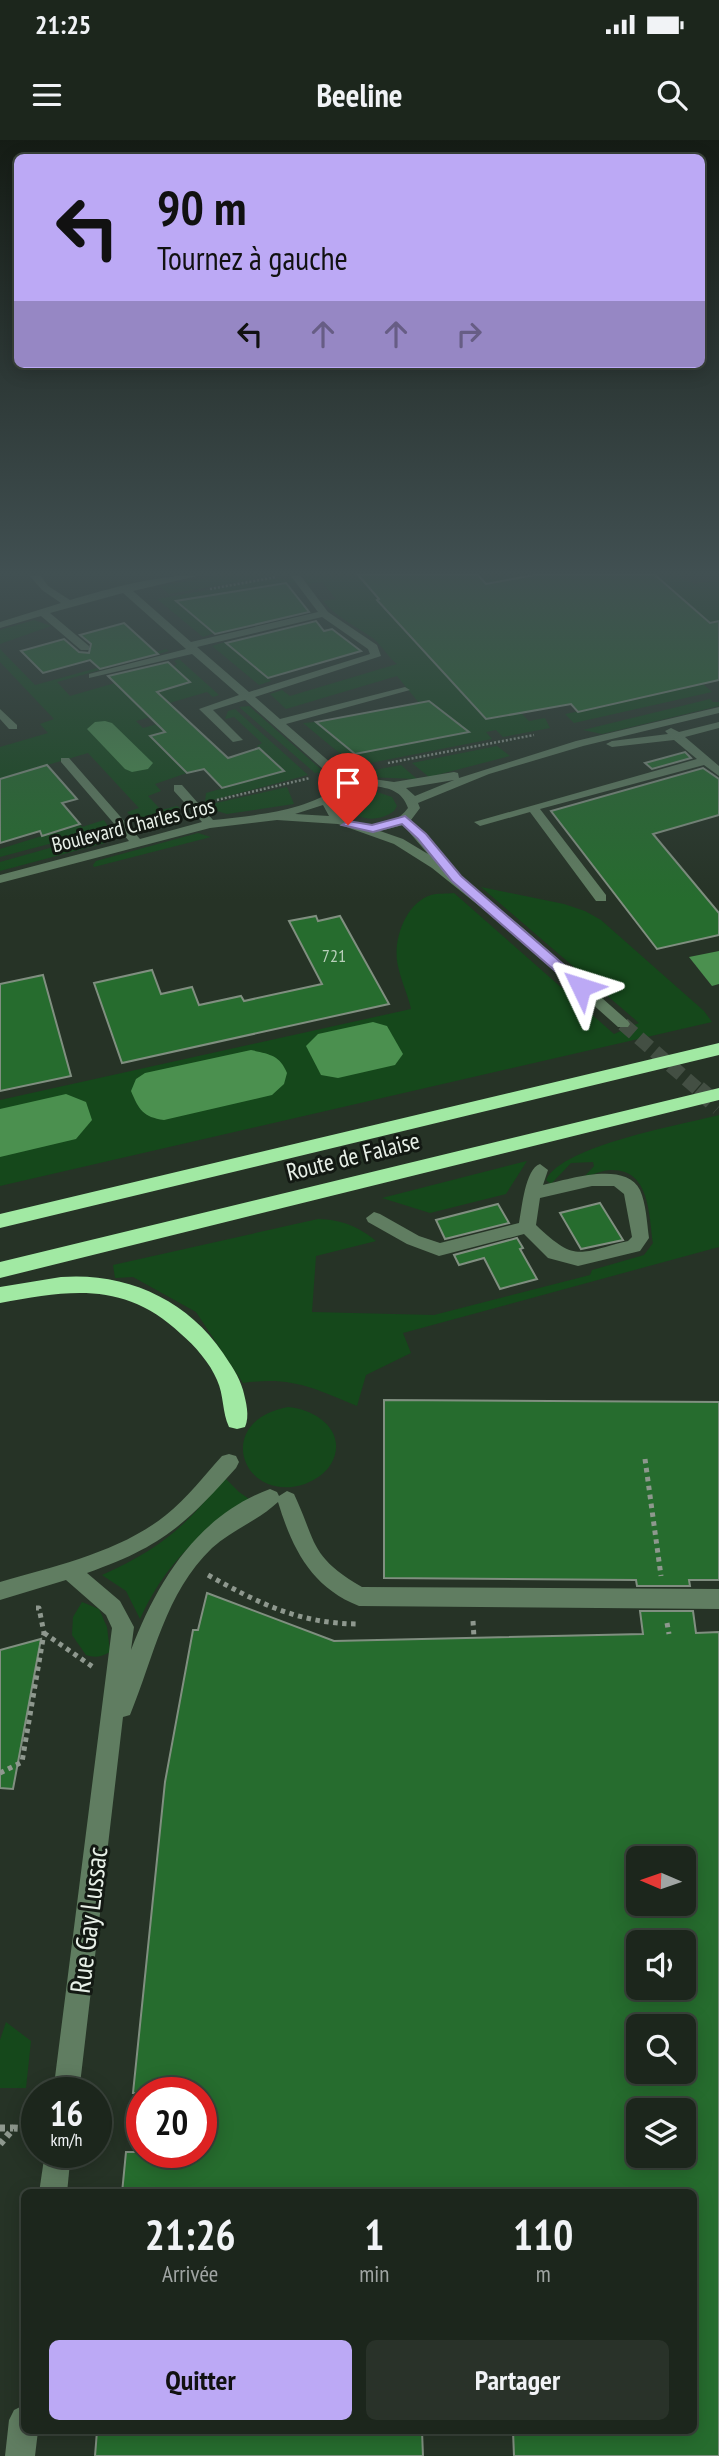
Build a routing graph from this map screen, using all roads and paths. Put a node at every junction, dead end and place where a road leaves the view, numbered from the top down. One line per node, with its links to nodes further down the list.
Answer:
1 (232, 683): 4 (street)
2 (286, 683): 4 (street)
3 (405, 690): 8 (street)
4 (246, 695): 8 (street); 12 (street)
5 (719, 710): 13 (street)
6 (0, 712): 10 (street)
7 (719, 716): 11 (street)
8 (278, 723): 20 (street)
9 (719, 725): 11 (street)
10 (13, 727)
11 (674, 736): 13 (street); 15 (street)
12 (237, 740)
13 (556, 750): 16 (street)
14 (65, 761): 30 (street)
15 (705, 761): 17 (street); 23 (street)
16 (485, 771): 18 (street); 22 (street)
17 (719, 772)
18 (394, 786): 20 (street); 22 (street)
19 (177, 788): 28 (street)
20 (345, 788): 21 (street)
21 (331, 799): 24 (street, Boulevard Charles Cros); 25 (street)
22 (413, 801): 26 (street)
23 (533, 808): 27 (street); 33 (street)
24 (277, 816): 25 (street, Boulevard Charles Cros); 28 (street, Boulevard Charles Cros)
25 (338, 820): 29 (street, Boulevard Charles Cros)
26 (405, 820): 29 (street); 32 (street)
27 (480, 822)
28 (211, 824): 30 (street, Boulevard Charles Cros)
29 (360, 828): 32 (street, Boulevard Charles Cros)
30 (136, 842): 31 (street, Boulevard Charles Cros)
31 (0, 878)
32 (456, 878): 34 (street)
33 (601, 898)
34 (623, 1024)
35 (719, 1049): 40 (highway, Route de Falaise)
36 (719, 1094): 42 (highway, Route de Falaise)
37 (540, 1170): 38 (street)
38 (532, 1194): 41 (street); 41 (street)
39 (374, 1218): 41 (street)
40 (0, 1222)
41 (527, 1227)
42 (0, 1270)
43 (0, 1295): 44 (highway)
44 (237, 1420)
45 (645, 1459): 49 (path)
46 (229, 1462): 47 (street)
47 (70, 1571): 48 (street); 54 (street, Rue Gay Lussac)
48 (0, 1591)
49 (664, 1598): 50 (street); 54 (street, Rue Gay Lussac)
50 (719, 1599)
51 (31, 1609): 52 (path)
52 (44, 1633): 53 (path); 55 (path)
53 (97, 1670)
54 (110, 1747): 56 (street, Rue Gay Lussac)
55 (0, 1773)
56 (68, 2077)
57 (0, 2128): 58 (path)
58 (14, 2128): 59 (path); 60 (path)
59 (21, 2128)
60 (0, 2144)
61 (56, 2168): 62 (street)
62 (53, 2189)
63 (22, 2434): 64 (street)
64 (20, 2456)

